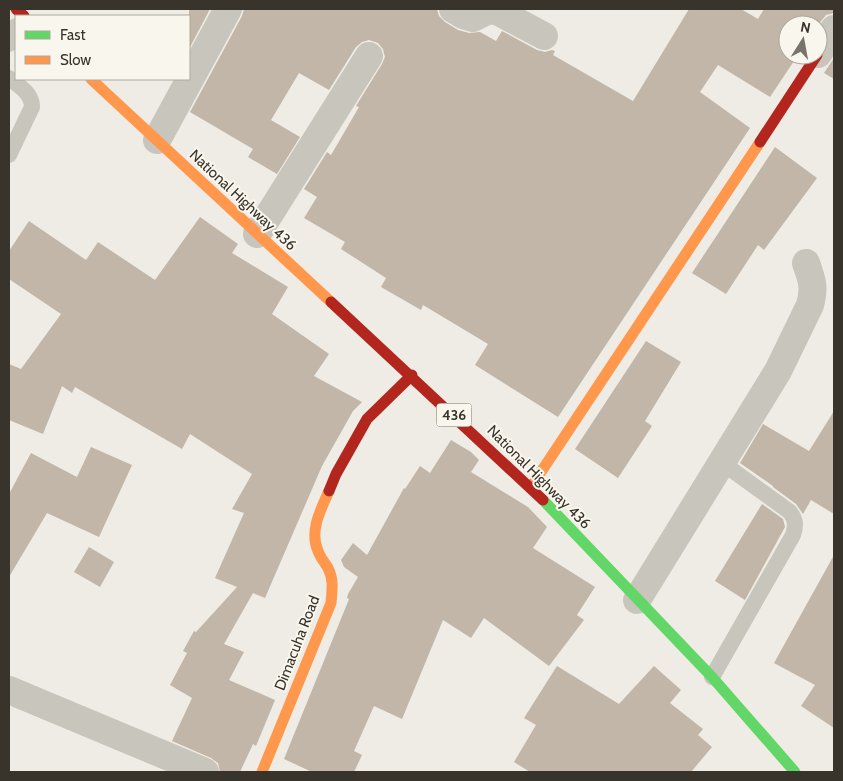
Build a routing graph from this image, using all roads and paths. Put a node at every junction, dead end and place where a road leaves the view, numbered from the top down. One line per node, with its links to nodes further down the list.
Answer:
1 (228, 9): 9 (street)
2 (453, 9): 4 (street)
3 (15, 27): 5 (lane)
4 (544, 36)
5 (9, 44)
6 (369, 56): 14 (street)
7 (811, 65): 18 (main road)
8 (9, 78): 13 (lane)
9 (190, 79)
10 (92, 80): 12 (main road, National Highway 436 / 436)
11 (190, 80): 12 (street)
12 (157, 140): 14 (main road, National Highway 436 / 436)
13 (9, 156)
14 (257, 234): 16 (main road, National Highway 436 / 436)
15 (806, 263): 17 (street)
16 (412, 375): 18 (main road, National Highway 436 / 436); 23 (main road, Dimacuha Road)
17 (721, 462): 19 (street); 20 (lane)
18 (531, 487): 19 (main road, National Highway 436 / 436)
19 (637, 600): 20 (main road, National Highway 436 / 436)
20 (712, 677): 24 (main road, National Highway 436 / 436)
21 (9, 690): 22 (street)
22 (205, 772)
23 (262, 772)
24 (794, 772)

